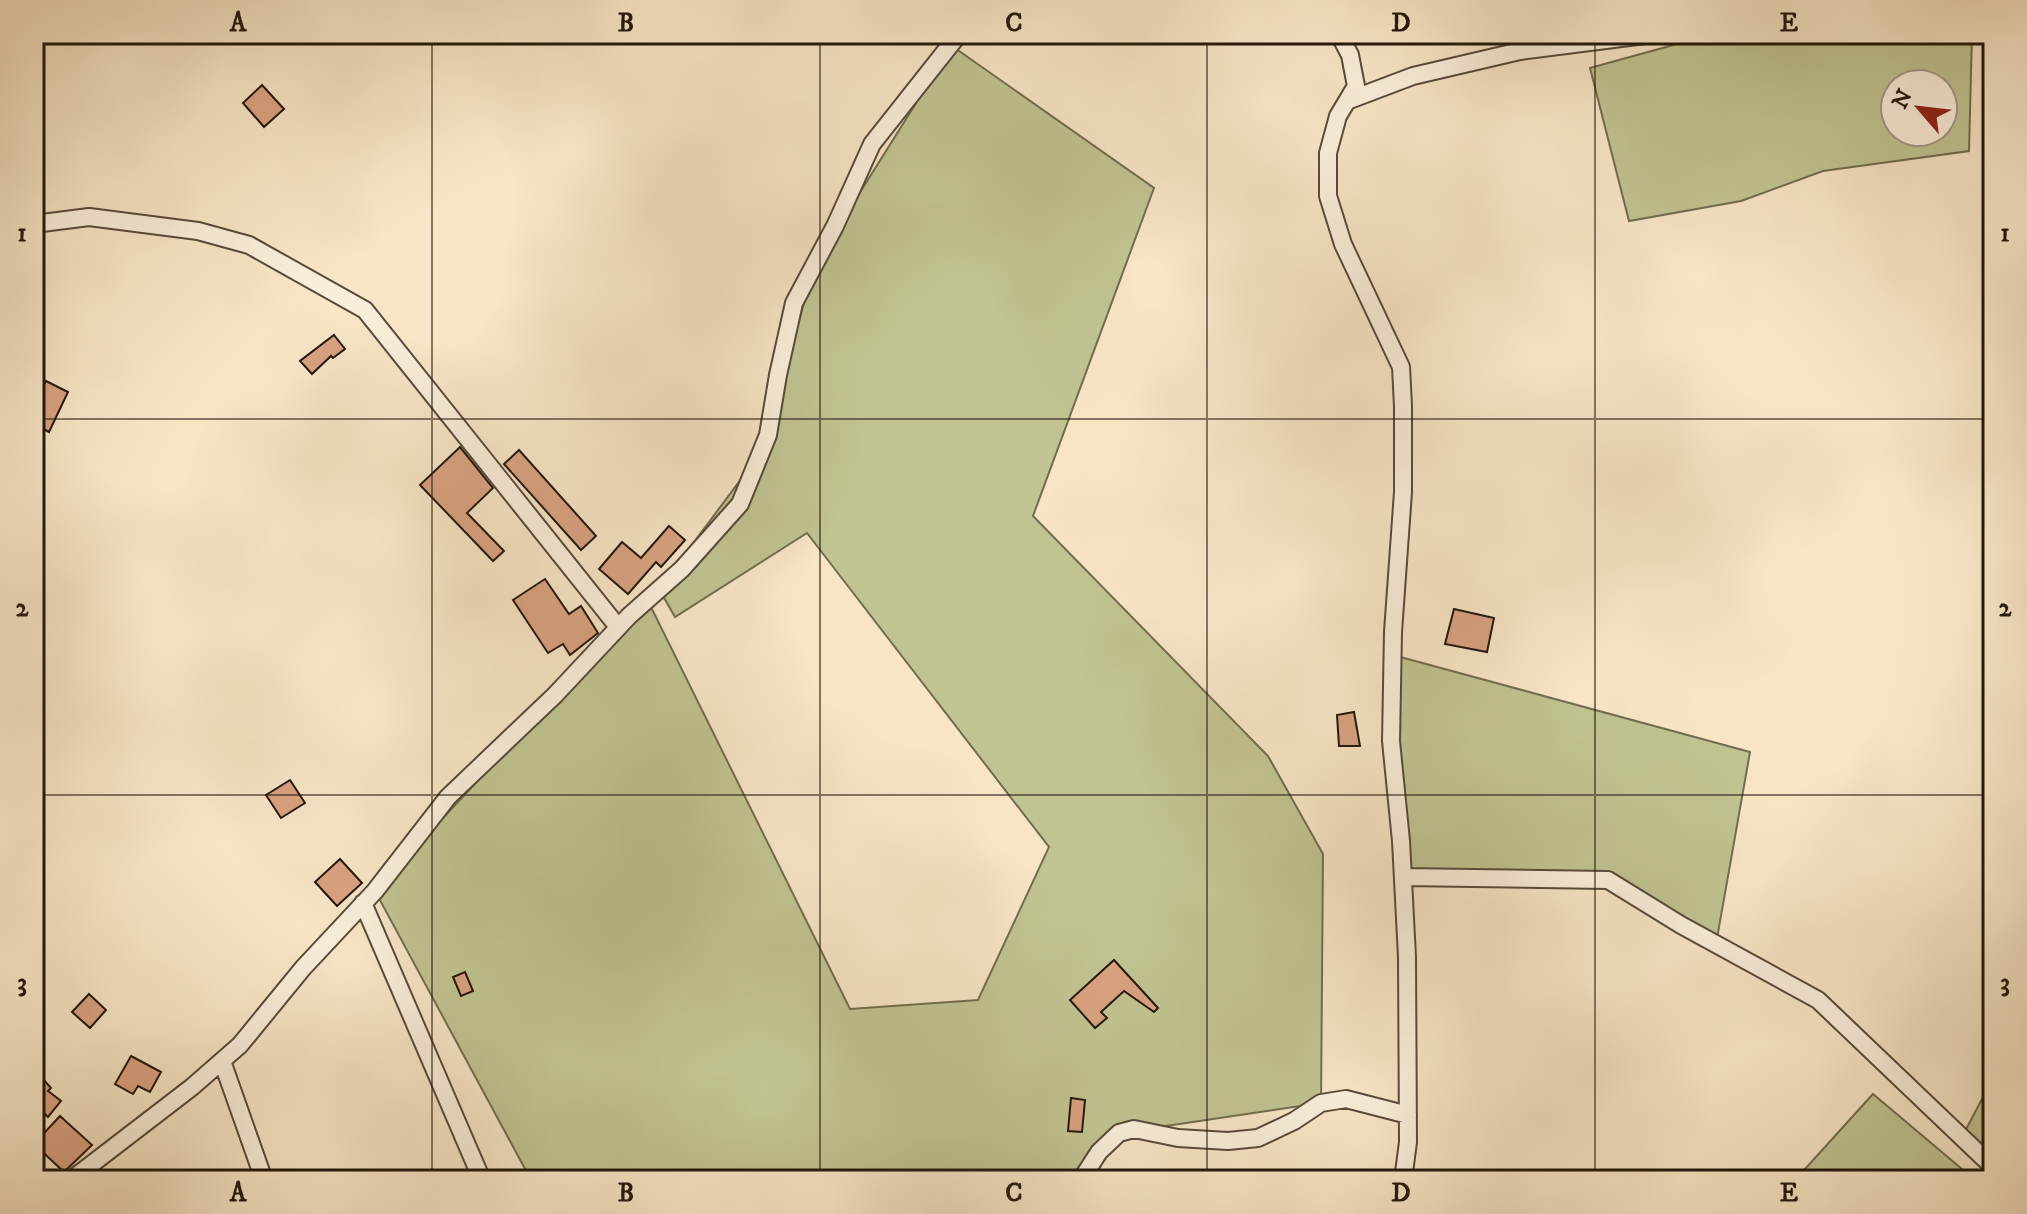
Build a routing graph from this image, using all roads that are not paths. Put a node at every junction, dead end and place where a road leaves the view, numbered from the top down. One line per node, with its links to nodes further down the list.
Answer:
1 (959, 34): 6 (street)
2 (1339, 34): 4 (street)
3 (1653, 34): 4 (street)
4 (1347, 101): 7 (street)
5 (34, 224): 6 (street)
6 (618, 627): 8 (street)
7 (1403, 877): 10 (street); 11 (street)
8 (363, 903): 9 (street); 14 (street)
9 (222, 1061): 12 (street); 13 (street)
10 (1408, 1115): 15 (street); 16 (street)
11 (1993, 1167)
12 (71, 1180)
13 (264, 1180)
14 (482, 1180)
15 (1081, 1180)
16 (1403, 1180)

